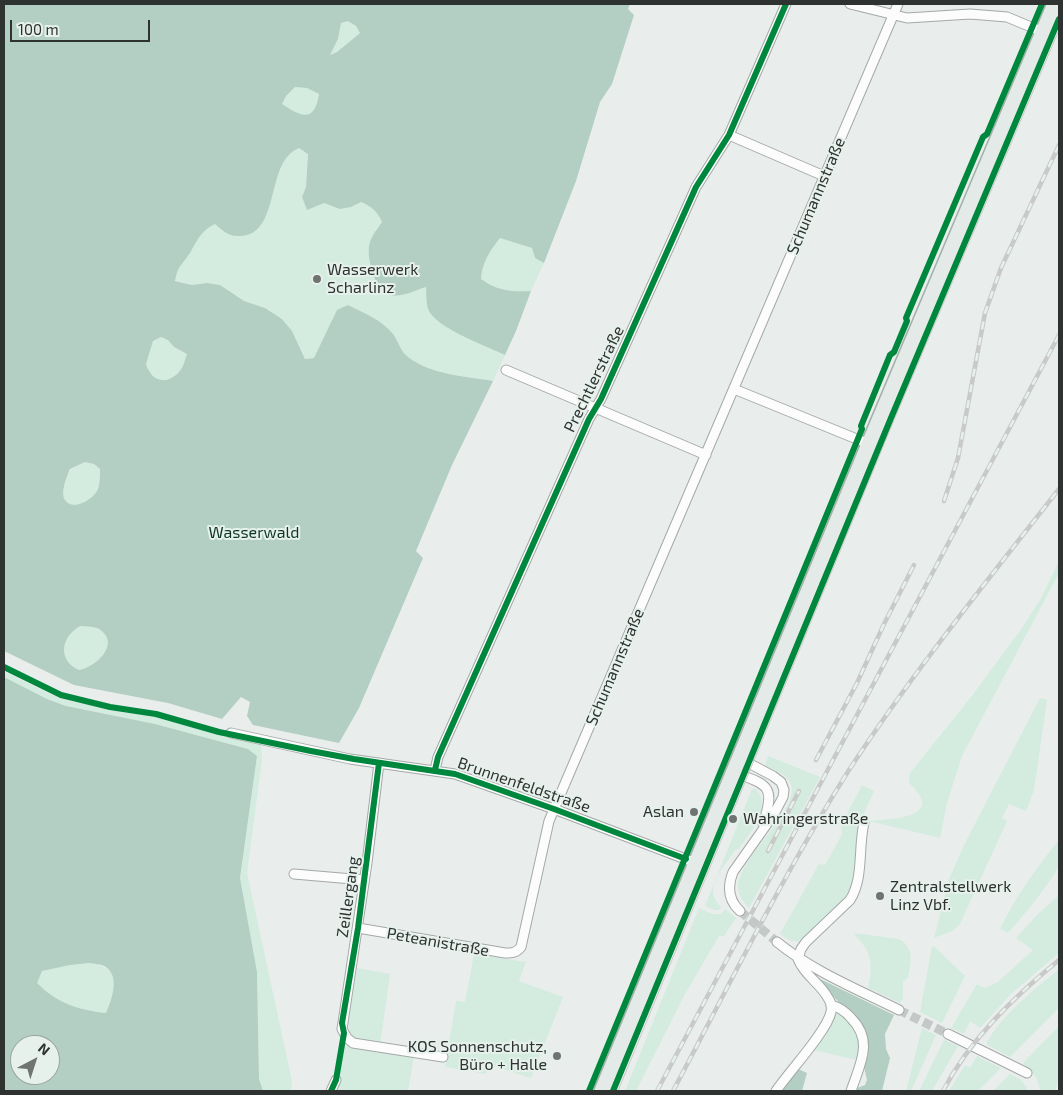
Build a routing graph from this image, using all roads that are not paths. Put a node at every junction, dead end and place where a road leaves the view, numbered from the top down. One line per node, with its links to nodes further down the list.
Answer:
1 (786, 4): 7 (street, Prechtlerstraße)
2 (850, 4): 5 (street)
3 (898, 4): 5 (street, Schumannstraße)
4 (1055, 4): 6 (main road)
5 (894, 15): 6 (street); 8 (street, Schumannstraße)
6 (1043, 32): 12 (main road)
7 (729, 135): 8 (street); 11 (street, Prechtlerstraße)
8 (824, 176): 10 (street, Schumannstraße)
9 (506, 370): 11 (street)
10 (734, 389): 12 (street); 13 (street, Schumannstraße)
11 (596, 408): 13 (street); 17 (street, Prechtlerstraße)
12 (868, 444): 15 (main road)
13 (706, 455): 19 (street, Schumannstraße)
14 (230, 733): 16 (street, Brunnenfeldstraße)
15 (739, 758): 18 (main road); 21 (street)
16 (379, 763): 17 (street, Brunnenfeldstraße); 24 (street, Zeillergang)
17 (435, 770): 19 (street, Brunnenfeldstraße)
18 (733, 772): 21 (street); 22 (main road)
19 (554, 809): 22 (street, Brunnenfeldstraße); 28 (street, Schumannstraße)
20 (864, 823): 29 (street)
21 (761, 830): 25 (street)
22 (696, 863): 37 (main road)
23 (294, 874): 24 (street, Zeillergang)
24 (364, 880): 26 (street, Zeillergang)
25 (740, 911)
26 (358, 928): 28 (street, Peteanistraße); 33 (street, Zeillergang)
27 (776, 942): 29 (street)
28 (517, 951)
29 (798, 959): 30 (street); 31 (street)
30 (831, 1005): 38 (street); 39 (street)
31 (899, 1010)
32 (948, 1034): 34 (street)
33 (442, 1057)
34 (1027, 1073)
35 (336, 1080): 36 (street)
36 (331, 1091)
37 (602, 1091)
38 (776, 1091)
39 (851, 1091)

